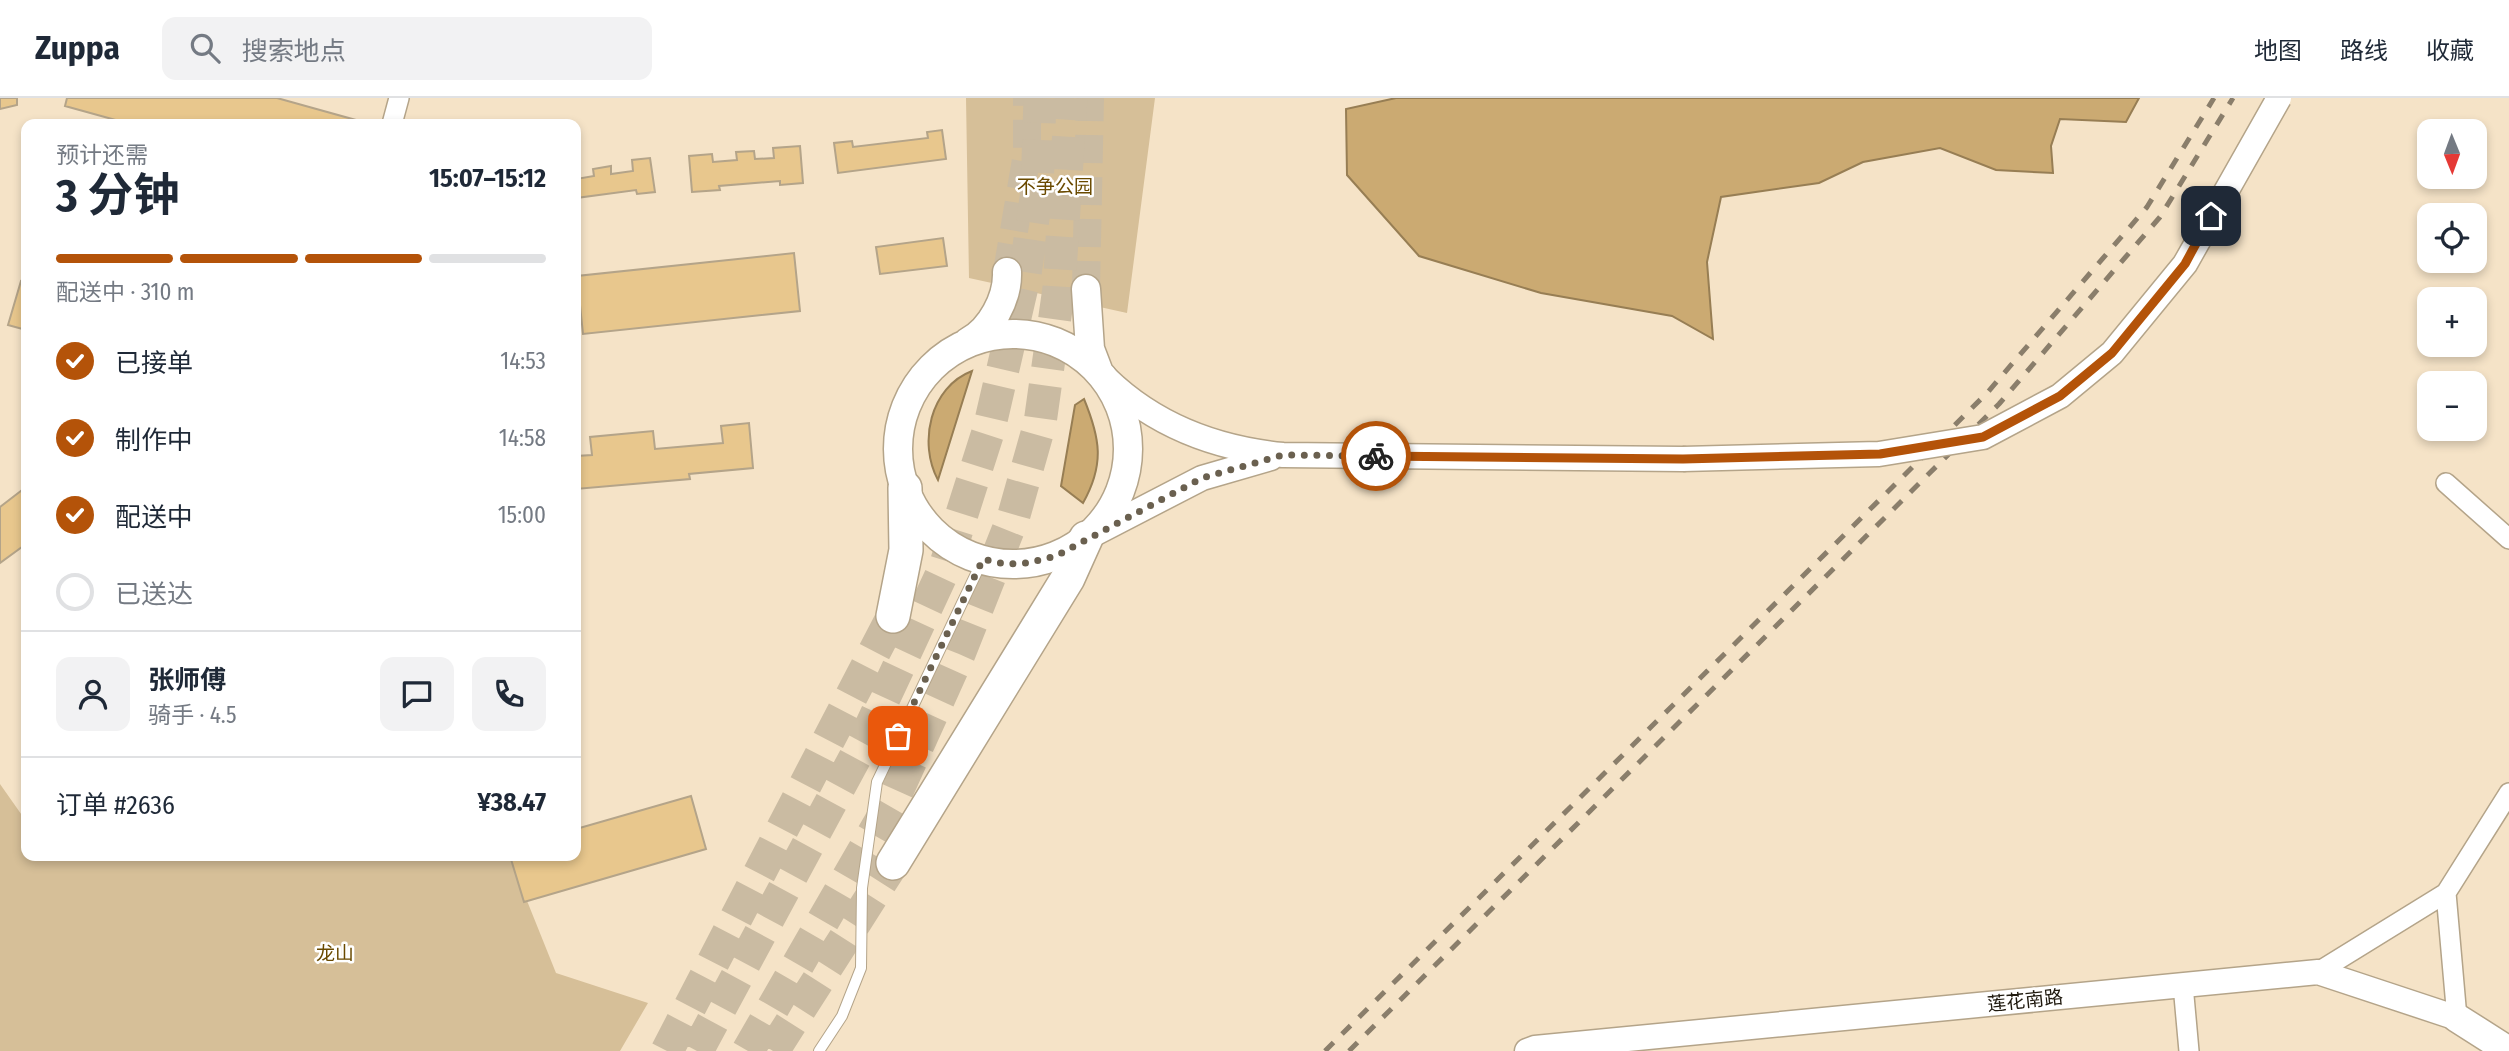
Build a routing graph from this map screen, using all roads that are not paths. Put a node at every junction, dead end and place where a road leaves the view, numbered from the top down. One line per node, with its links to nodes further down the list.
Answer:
1 (399, 98): 3 (street)
2 (2279, 98): 8 (street, bridge)
3 (393, 119)
4 (1007, 272): 6 (main road)
5 (1086, 289): 7 (main road)
6 (966, 343): 7 (main road); 10 (main road)
7 (1098, 370): 8 (street); 11 (main road)
8 (1283, 455): 11 (street)
9 (2446, 484): 12 (street)
10 (905, 488): 13 (main road); 14 (highway)
11 (1086, 538): 13 (main road); 16 (highway)
12 (2509, 540)
13 (983, 559): 21 (lane)
14 (893, 616)
15 (2509, 793): 17 (street)
16 (893, 863)
17 (2446, 893): 18 (street); 20 (street)
18 (2318, 972): 19 (street, 莲花南路); 20 (street, 莲花南路)
19 (2183, 985): 22 (street, 莲花南路); 23 (street)
20 (2457, 1018): 24 (main road, 莲花南路)
21 (819, 1051)
22 (1527, 1051)
23 (2189, 1051)
24 (2509, 1051)

